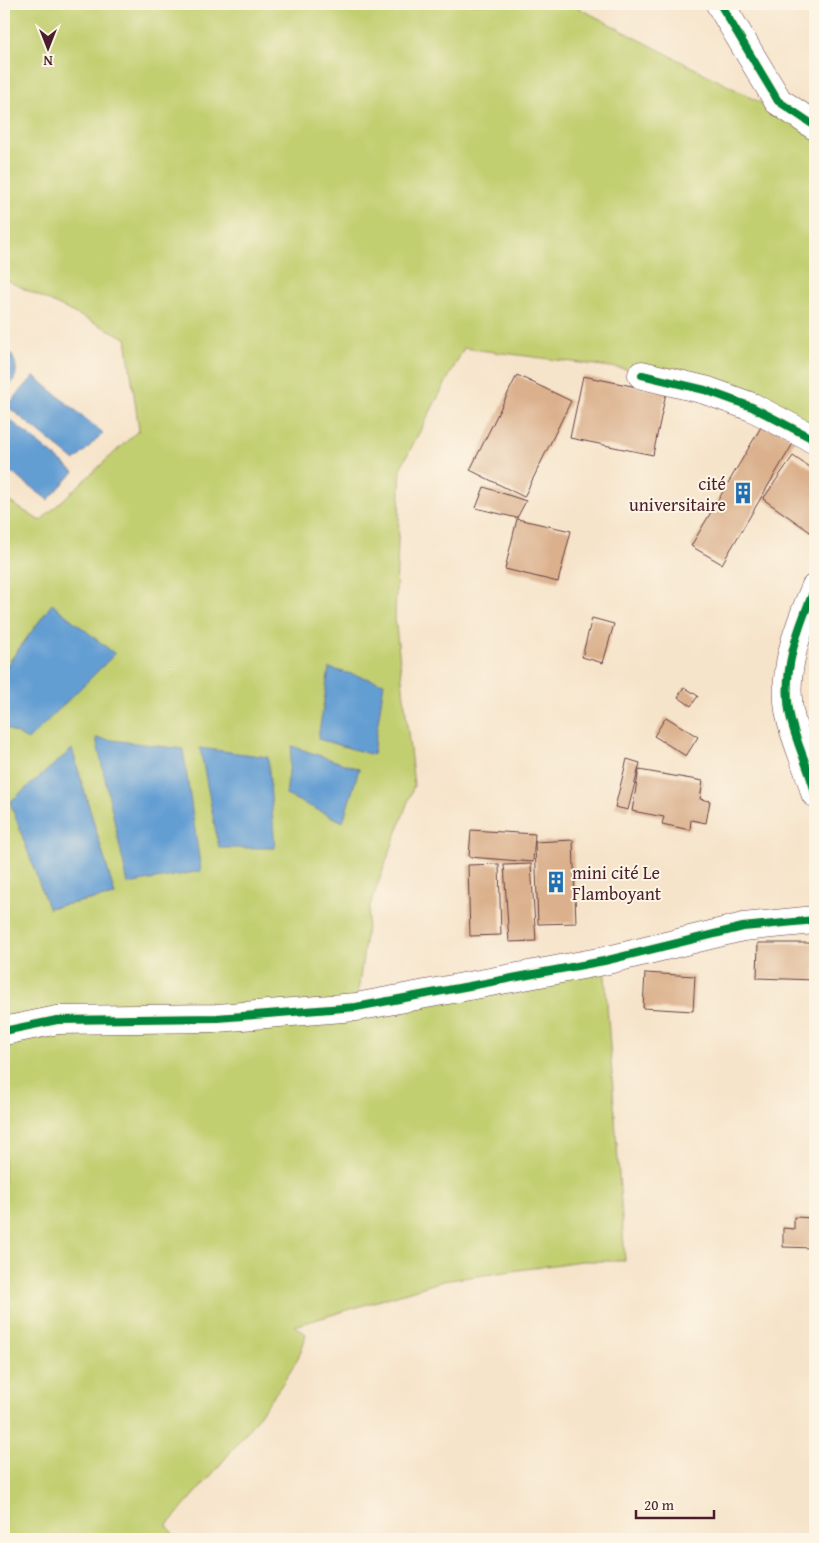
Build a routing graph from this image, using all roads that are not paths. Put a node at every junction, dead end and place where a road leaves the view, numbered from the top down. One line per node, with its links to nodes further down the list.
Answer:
1 (720, 4): 2 (street)
2 (815, 126)
3 (642, 375): 4 (street)
4 (815, 440)
5 (815, 588): 6 (street)
6 (815, 793)
7 (815, 920): 8 (street)
8 (4, 1031)

